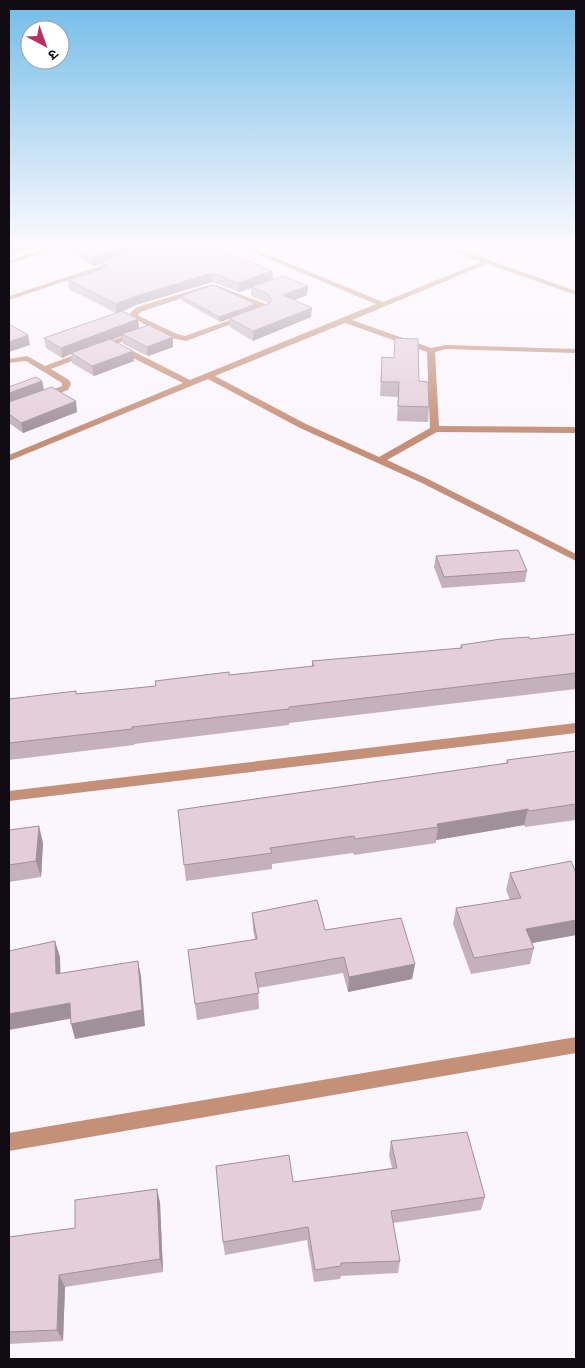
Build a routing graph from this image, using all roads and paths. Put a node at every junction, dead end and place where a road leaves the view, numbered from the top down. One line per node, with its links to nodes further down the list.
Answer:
1 (139, 310): 5 (street)
2 (265, 310): 5 (street)
3 (368, 310): 4 (street)
4 (345, 320): 7 (street); 11 (street)
5 (157, 327): 6 (street)
6 (112, 344): 10 (street); 12 (street)
7 (431, 351): 8 (street); 14 (street)
8 (576, 351)
9 (9, 361): 10 (street)
10 (44, 368): 13 (street)
11 (208, 376): 12 (street); 17 (street)
12 (189, 383): 16 (street)
13 (37, 399)
14 (435, 429): 15 (street); 17 (street)
15 (576, 430)
16 (9, 458)
17 (379, 461): 18 (street)
18 (576, 558)
19 (576, 728): 20 (street)
20 (9, 796)
21 (576, 1045): 22 (street)
22 (9, 1142)

